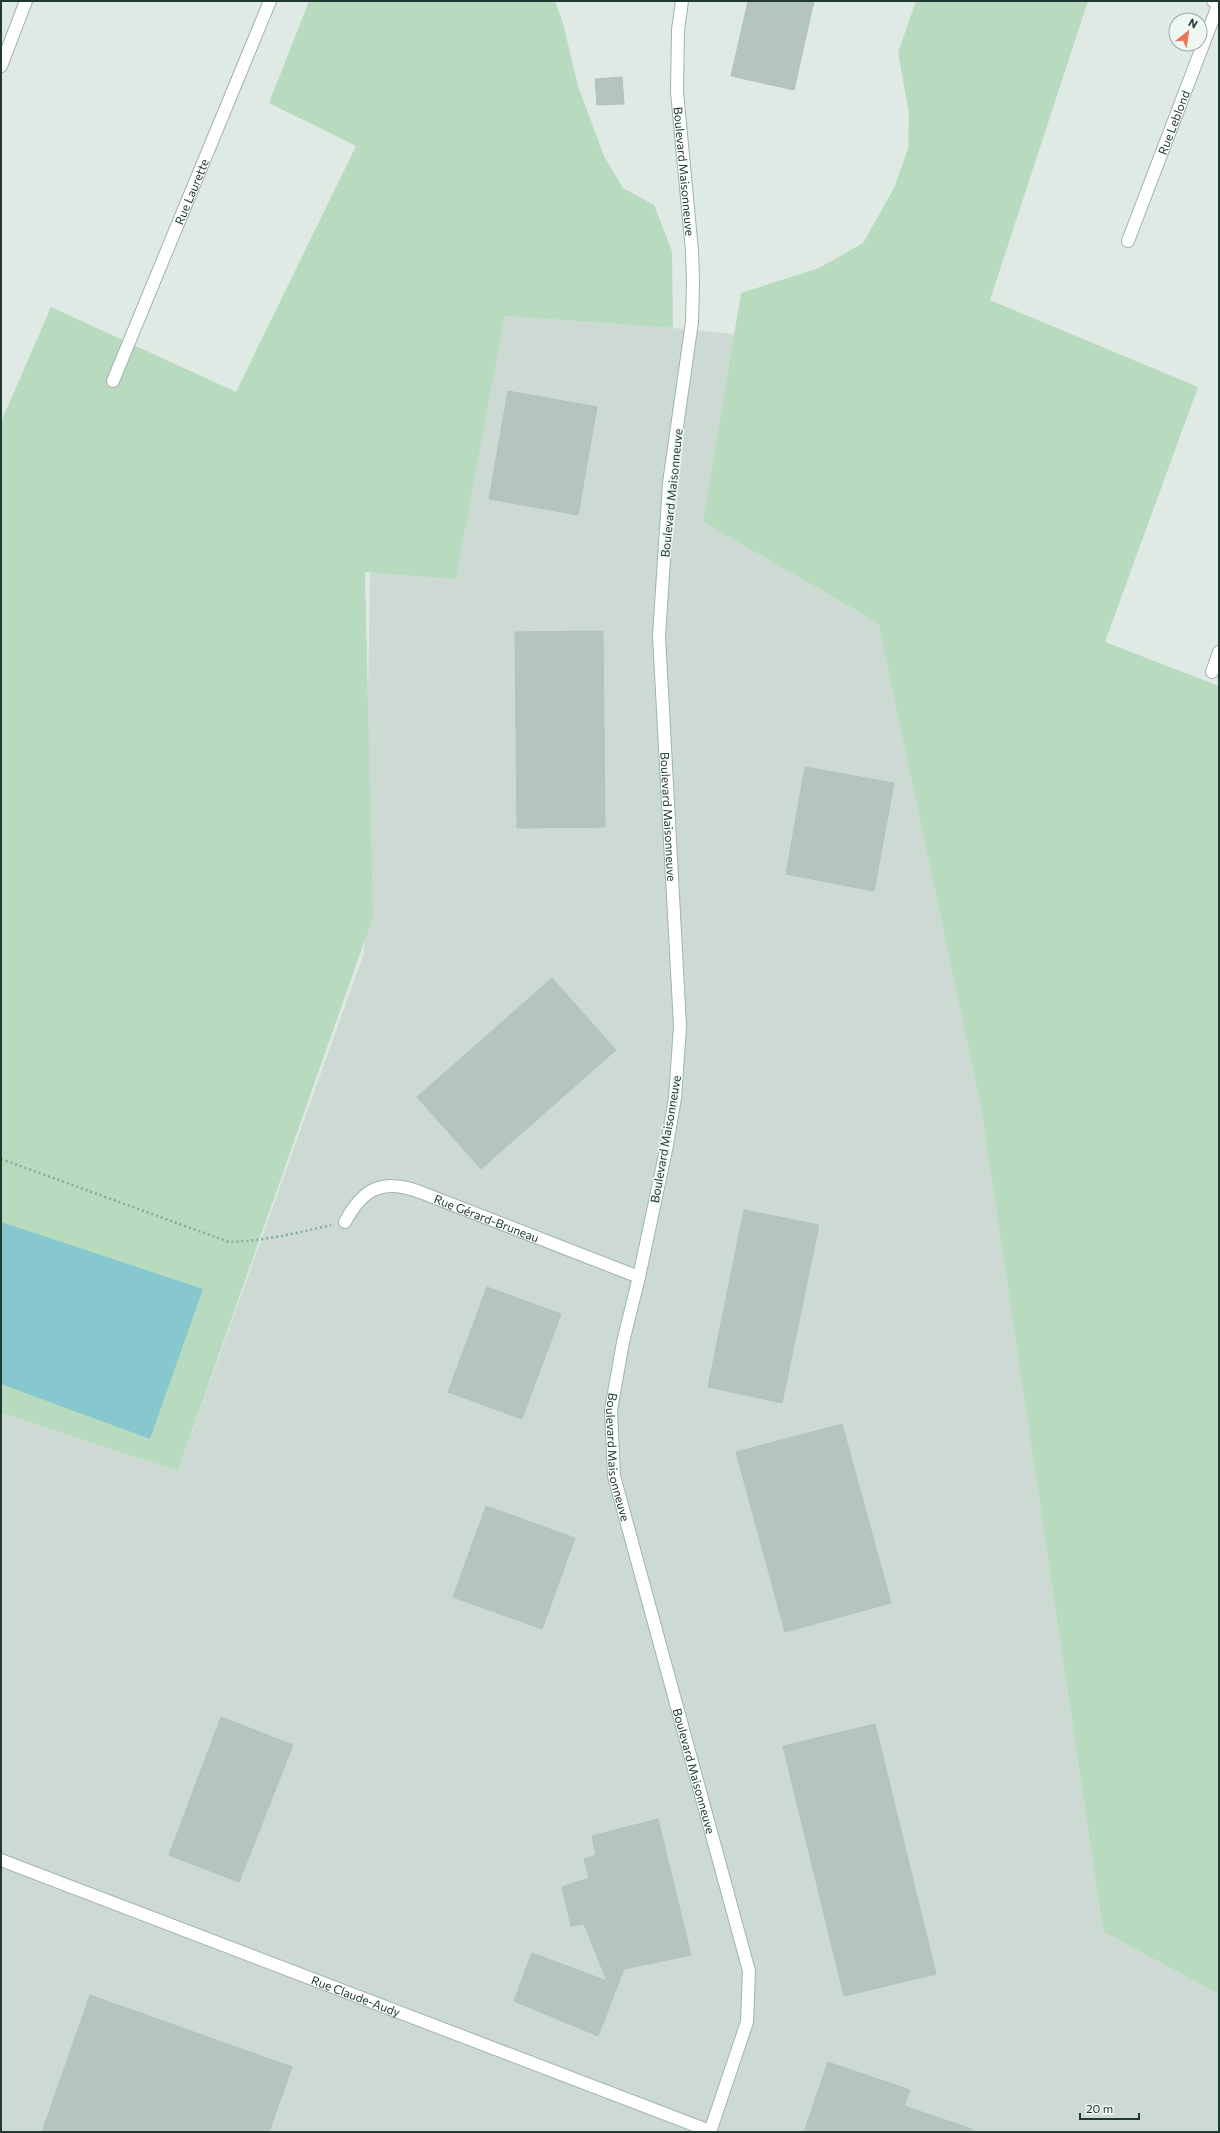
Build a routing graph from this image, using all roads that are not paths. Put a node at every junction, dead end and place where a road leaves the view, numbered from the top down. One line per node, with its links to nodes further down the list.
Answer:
1 (26, 1): 6 (street)
2 (270, 1): 8 (street, Rue Laurette)
3 (682, 1): 12 (street, Boulevard Maisonneuve)
4 (1213, 1): 5 (street)
5 (1219, 3): 7 (street, Rue Leblond)
6 (1, 66)
7 (1128, 241)
8 (114, 381)
9 (1219, 652): 10 (street)
10 (1212, 672)
11 (345, 1222): 12 (street, Rue Gérard-Bruneau)
12 (639, 1277): 14 (street, Boulevard Maisonneuve)
13 (1, 1860): 14 (street, Rue Claude-Audy)
14 (710, 2132)

